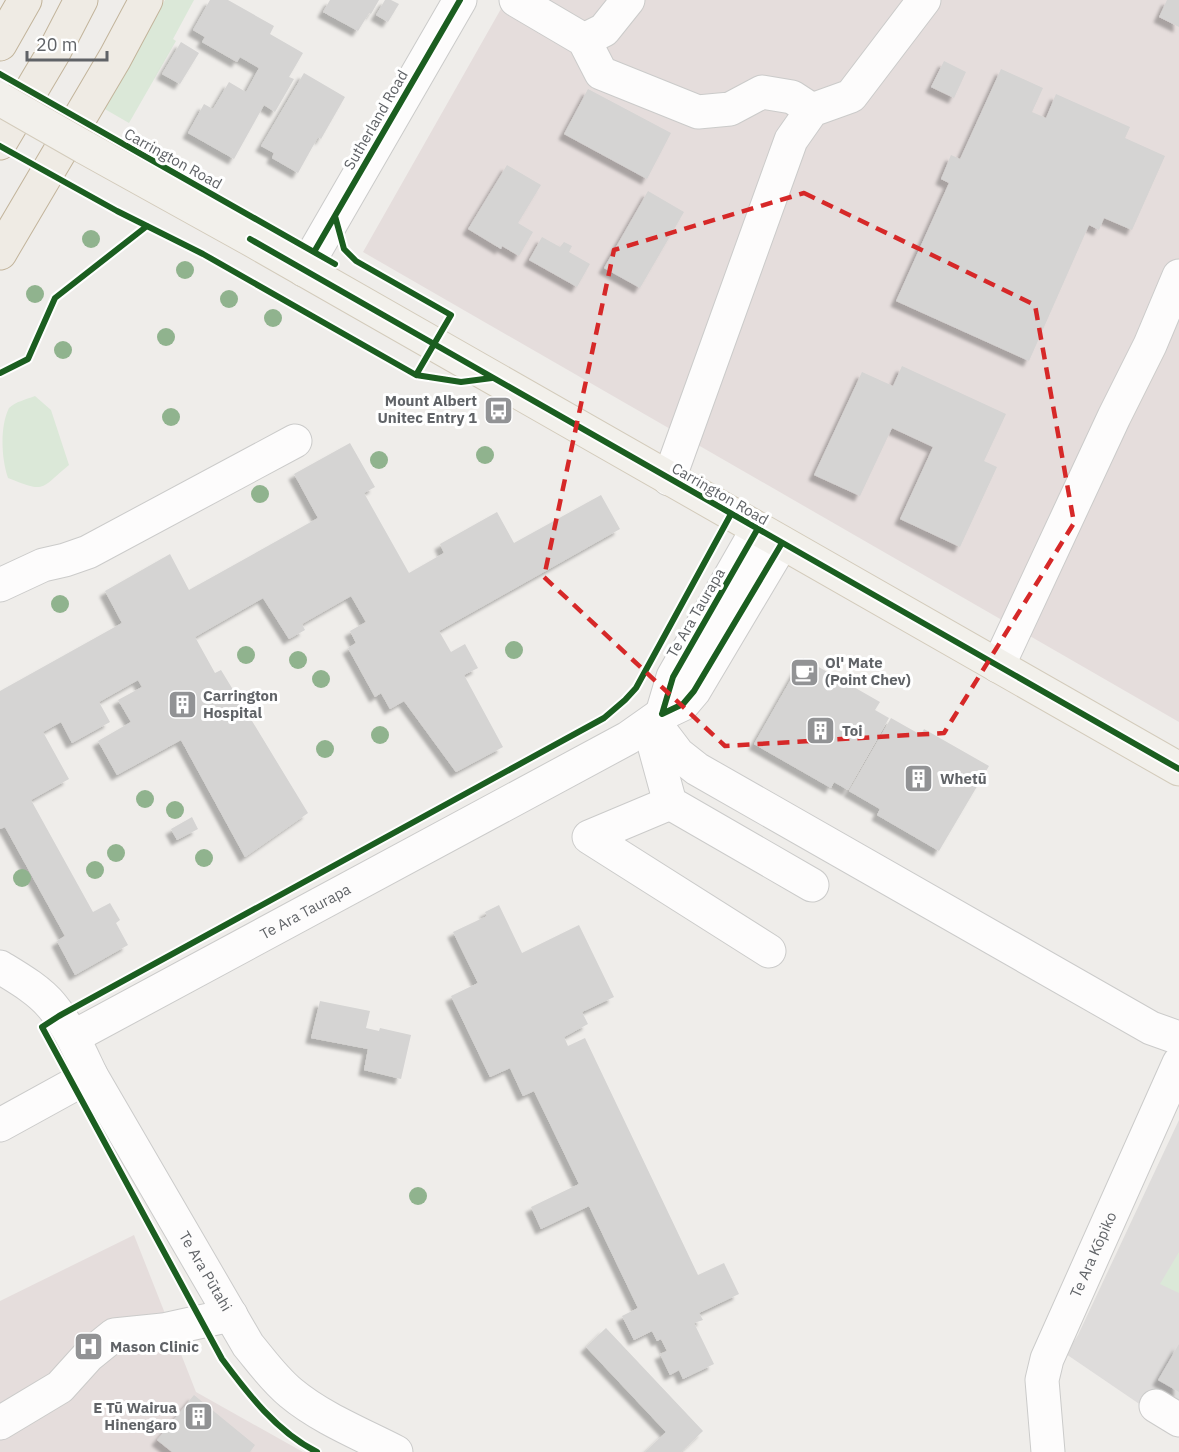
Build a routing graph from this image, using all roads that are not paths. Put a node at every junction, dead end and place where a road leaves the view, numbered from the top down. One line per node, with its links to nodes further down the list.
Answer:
1 (25, 0): 9 (highway)
2 (81, 0): 12 (highway)
3 (146, 0): 13 (highway)
4 (460, 0): 14 (street, Sutherland Road)
5 (516, 0): 8 (street)
6 (628, 0): 8 (street)
7 (924, 0): 11 (street)
8 (584, 40): 11 (street)
9 (0, 44)
10 (0, 99): 14 (main road, Carrington Road, bridge)
11 (812, 110): 17 (street)
12 (0, 143)
13 (0, 253)
14 (304, 270): 17 (main road, Carrington Road)
15 (1179, 276): 20 (street)
16 (295, 441): 19 (street)
17 (669, 478): 18 (main road, Carrington Road)
18 (770, 537): 20 (main road, Carrington Road); 21 (street, Te Ara Taurapa)
19 (0, 585)
20 (998, 666): 22 (main road, Carrington Road)
21 (654, 720): 23 (street); 27 (street, Te Ara Taurapa); 28 (street)
22 (1179, 769)
23 (670, 803): 24 (street); 25 (street)
24 (812, 885)
25 (769, 951)
26 (0, 967): 27 (street, Te Ara Pūtahi)
27 (73, 1037): 30 (street, Te Ara Pūtahi)
28 (1179, 1038)
29 (1179, 1064): 35 (street, Te Ara Kōpiko)
30 (91, 1075): 31 (street); 32 (street, Te Ara Pūtahi)
31 (0, 1125)
32 (231, 1315): 33 (street); 34 (street, Te Ara Pūtahi)
33 (0, 1424)
34 (396, 1452)
35 (1048, 1452)

